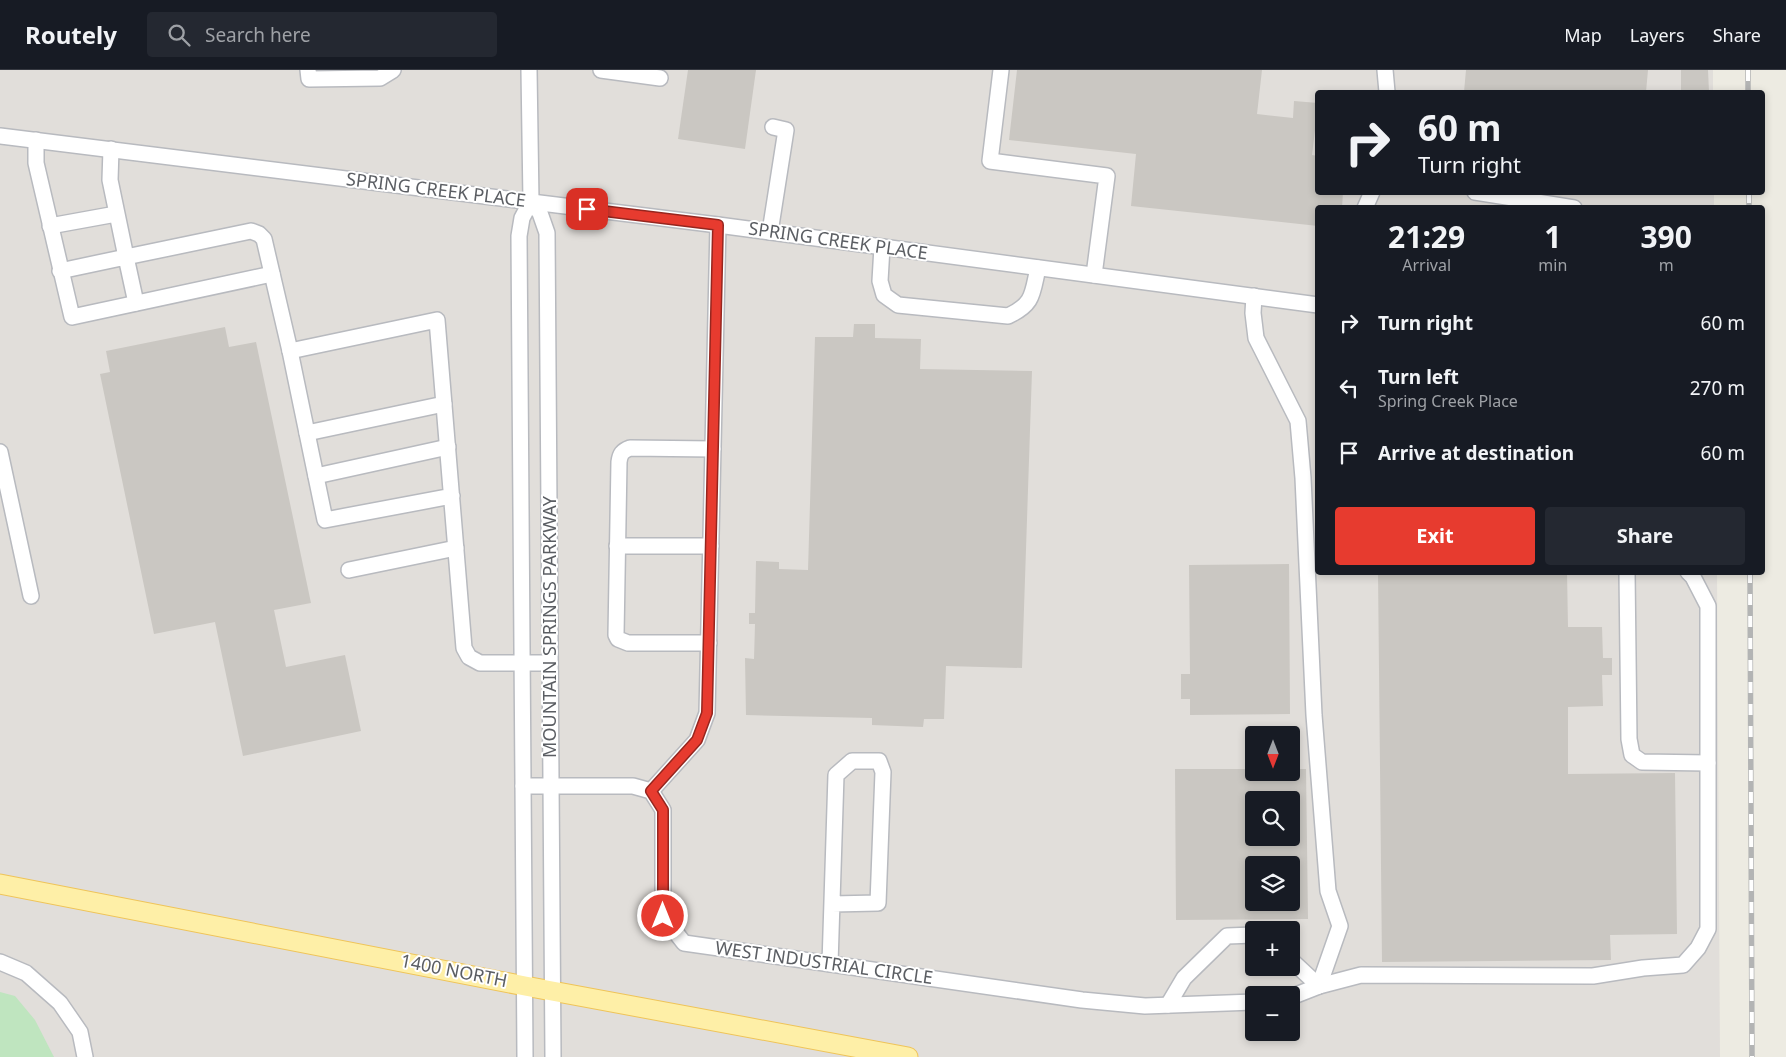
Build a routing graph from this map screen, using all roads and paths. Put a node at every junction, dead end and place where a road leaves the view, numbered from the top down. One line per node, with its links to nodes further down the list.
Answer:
1 (308, 70): 2 (street)
2 (393, 70)
3 (529, 70): 14 (street, MOUNTAIN SPRINGS PARKWAY)
4 (601, 70): 7 (street)
5 (1001, 70): 25 (street)
6 (1385, 70): 8 (street)
7 (660, 78)
8 (1387, 90)
9 (773, 127): 19 (street)
10 (0, 136): 11 (street, SPRING CREEK PLACE)
11 (36, 140): 12 (street, SPRING CREEK PLACE); 18 (street)
12 (111, 149): 14 (street, SPRING CREEK PLACE); 16 (street)
13 (1494, 195): 15 (street)
14 (531, 202): 17 (street, SPRING CREEK PLACE); 45 (street, MOUNTAIN SPRINGS PARKWAY); 46 (street, MOUNTAIN SPRINGS PARKWAY)
15 (1555, 205)
16 (116, 214): 18 (street); 21 (street)
17 (718, 225): 19 (street, SPRING CREEK PLACE); 33 (street)
18 (50, 226): 23 (street)
19 (770, 232): 20 (street, SPRING CREEK PLACE)
20 (882, 247): 22 (street, SPRING CREEK PLACE); 22 (street)
21 (126, 257): 23 (street); 24 (street); 27 (street)
22 (1038, 268): 25 (street, SPRING CREEK PLACE)
23 (60, 271): 27 (street)
24 (272, 274): 27 (street); 29 (street)
25 (1094, 275): 26 (street, SPRING CREEK PLACE)
26 (1254, 296): 28 (street, SPRING CREEK PLACE); 58 (street)
27 (136, 303)
28 (1315, 303)
29 (290, 351): 30 (street); 31 (street)
30 (444, 404): 31 (street); 32 (street)
31 (307, 433): 35 (street)
32 (448, 447): 35 (street); 36 (street)
33 (713, 449): 37 (street); 38 (street)
34 (0, 452): 43 (street)
35 (316, 476): 36 (street)
36 (452, 496): 39 (street)
37 (617, 546): 38 (street); 44 (street)
38 (711, 546): 44 (street)
39 (456, 548): 40 (street); 45 (street)
40 (349, 570)
41 (1627, 575): 47 (street)
42 (1691, 575): 47 (street)
43 (31, 596)
44 (709, 643): 50 (street)
45 (522, 663): 46 (street); 48 (street, MOUNTAIN SPRINGS PARKWAY)
46 (550, 663): 49 (street, MOUNTAIN SPRINGS PARKWAY)
47 (1708, 763): 58 (street)
48 (523, 786): 49 (street); 57 (street, MOUNTAIN SPRINGS PARKWAY)
49 (551, 786): 50 (street); 59 (street, MOUNTAIN SPRINGS PARKWAY)
50 (651, 791): 55 (street, WEST INDUSTRIAL CIRCLE)
51 (0, 884): 57 (main road, 1400 NORTH)
52 (832, 904): 52 (street); 55 (street)
53 (1245, 935): 62 (street)
54 (0, 962): 63 (street)
55 (830, 964): 62 (street, WEST INDUSTRIAL CIRCLE)
56 (1300, 968): 58 (street)
57 (525, 986): 59 (main road, 1400 NORTH); 64 (street, MOUNTAIN SPRINGS PARKWAY)
58 (1319, 986): 60 (street)
59 (552, 991): 65 (street, MOUNTAIN SPRINGS PARKWAY); 66 (main road, 1400 NORTH)
60 (1300, 993)
61 (1245, 1002): 62 (street, WEST INDUSTRIAL CIRCLE)
62 (1168, 1005)
63 (85, 1057)
64 (525, 1057)
65 (553, 1057)
66 (908, 1057)

